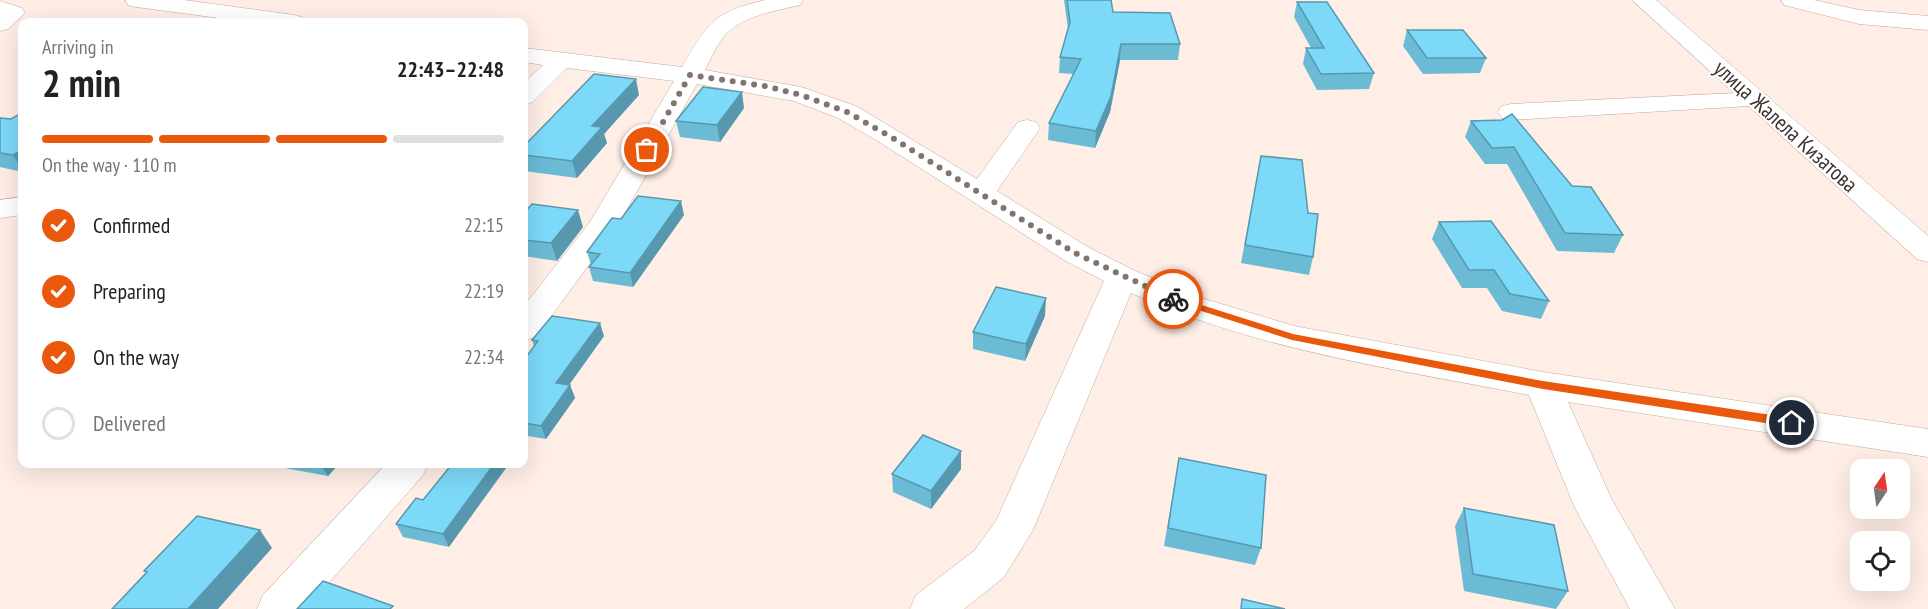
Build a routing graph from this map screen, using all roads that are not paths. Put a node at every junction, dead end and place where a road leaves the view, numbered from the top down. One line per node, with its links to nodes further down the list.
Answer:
1 (136, 0): 6 (street)
2 (792, 0): 11 (street)
3 (1643, 0): 13 (street, улица Жалела Кизатова)
4 (1792, 0): 7 (street)
5 (0, 8): 8 (street)
6 (265, 18)
7 (1928, 23)
8 (0, 24)
9 (528, 56): 10 (street)
10 (561, 60): 11 (street); 12 (street)
11 (690, 75): 16 (street); 21 (street)
12 (528, 93)
13 (1758, 100): 14 (street); 19 (street, улица Жалела Кизатова)
14 (1511, 112)
15 (1028, 128): 16 (street)
16 (981, 194): 20 (street)
17 (18, 206): 18 (street)
18 (0, 208)
19 (1928, 252)
20 (1122, 277): 22 (street); 26 (street)
21 (528, 324)
22 (1543, 385): 23 (street); 27 (street)
23 (1928, 443)
24 (405, 468): 25 (street)
25 (279, 609)
26 (932, 609)
27 (1653, 609)

